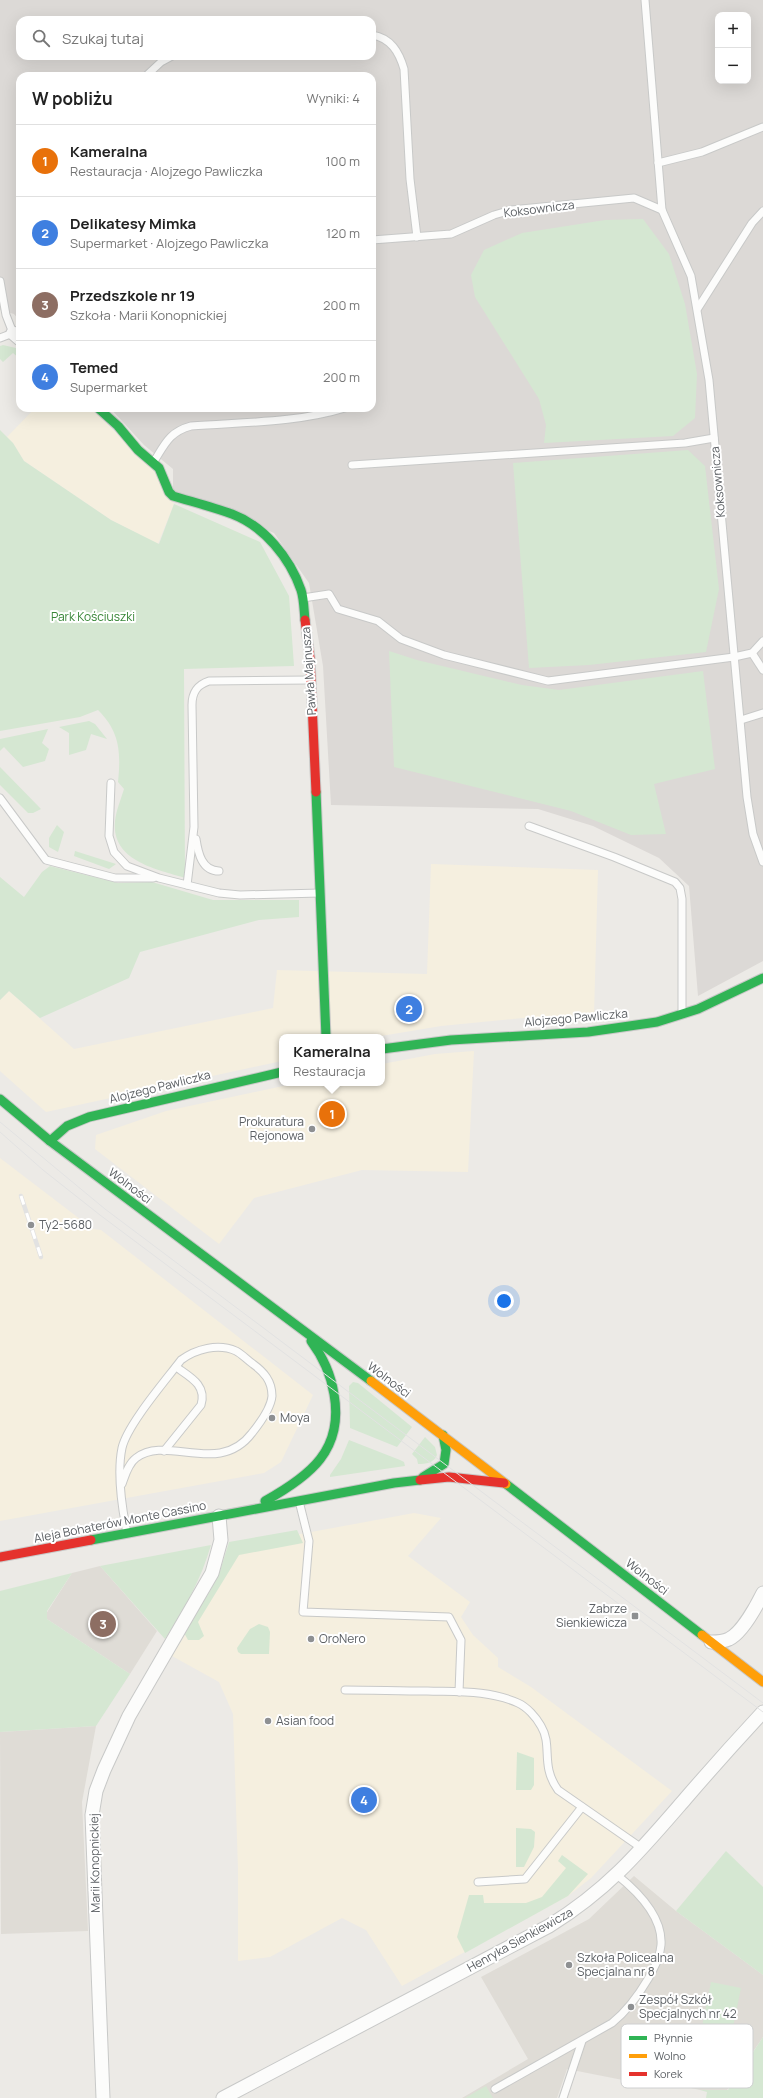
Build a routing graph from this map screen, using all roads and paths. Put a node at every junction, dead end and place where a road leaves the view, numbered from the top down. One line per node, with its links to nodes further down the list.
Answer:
1 (645, 0): 6 (lane, Koksownicza)
2 (376, 36): 9 (lane)
3 (165, 60): 4 (lane)
4 (150, 72)
5 (763, 127): 6 (lane)
6 (658, 163): 7 (lane, Koksownicza)
7 (662, 210): 9 (lane, Koksownicza); 12 (lane, Koksownicza)
8 (763, 211): 12 (lane)
9 (417, 237): 10 (lane, Koksownicza)
10 (376, 240)
11 (0, 281): 13 (lane)
12 (698, 308): 17 (lane, Koksownicza)
13 (16, 336): 14 (lane)
14 (0, 338)
15 (102, 412): 18 (street, Pawła Majnusza)
16 (332, 412): 18 (lane)
17 (714, 438): 19 (lane); 23 (lane, Koksownicza)
18 (153, 463): 20 (street, Pawła Majnusza)
19 (352, 465)
20 (303, 598): 23 (lane); 25 (street, Pawła Majnusza)
21 (763, 641): 22 (lane)
22 (752, 653): 23 (lane); 24 (lane)
23 (734, 656): 27 (lane, Koksownicza)
24 (763, 670)
25 (311, 680): 31 (lane); 36 (street, Pawła Majnusza)
26 (763, 714): 27 (lane)
27 (741, 720): 32 (lane, Koksownicza)
28 (111, 783): 34 (lane)
29 (0, 798): 34 (lane)
30 (529, 826): 38 (lane)
31 (194, 827): 33 (lane); 35 (lane)
32 (763, 862)
33 (219, 871)
34 (159, 878): 35 (lane)
35 (187, 885): 36 (lane)
36 (320, 893): 39 (street, Pawła Majnusza)
37 (763, 978): 38 (street, Alojzego Pawliczka)
38 (682, 1015): 40 (street, Alojzego Pawliczka)
39 (326, 1034)
40 (385, 1049)
41 (279, 1073): 43 (street, Alojzego Pawliczka)
42 (0, 1100): 43 (street, Wolności)
43 (50, 1141): 44 (street, Wolności)
44 (296, 1325): 46 (street, Wolności); 52 (street, Aleja Bohaterów Monte Cassino)
45 (176, 1367): 47 (lane); 47 (lane); 49 (lane)
46 (443, 1435): 48 (street, Aleja Bohaterów Monte Cassino); 50 (street, Wolności)
47 (164, 1451): 49 (lane)
48 (412, 1481): 50 (street, Aleja Bohaterów Monte Cassino); 51 (street, Aleja Bohaterów Monte Cassino)
49 (122, 1484): 54 (lane)
50 (506, 1484): 57 (street, Wolności)
51 (299, 1500): 52 (street, Aleja Bohaterów Monte Cassino); 60 (lane)
52 (245, 1510): 53 (street, Aleja Bohaterów Monte Cassino)
53 (219, 1516): 54 (street, Aleja Bohaterów Monte Cassino); 68 (street, Marii Konopnickiej)
54 (127, 1533): 55 (street, Aleja Bohaterów Monte Cassino)
55 (0, 1557)
56 (763, 1593): 57 (street)
57 (711, 1642): 58 (street, Wolności)
58 (763, 1682)
59 (345, 1690): 60 (lane)
60 (459, 1692): 62 (lane)
61 (763, 1712): 63 (street, Henryka Sienkiewicza)
62 (582, 1807): 63 (lane); 65 (lane)
63 (643, 1849): 64 (street, Henryka Sienkiewicza)
64 (617, 1875): 66 (lane); 69 (street, Henryka Sienkiewicza)
65 (478, 1882)
66 (582, 2041): 67 (lane); 70 (lane)
67 (495, 2089)
68 (103, 2098)
69 (223, 2098)
70 (563, 2098)

